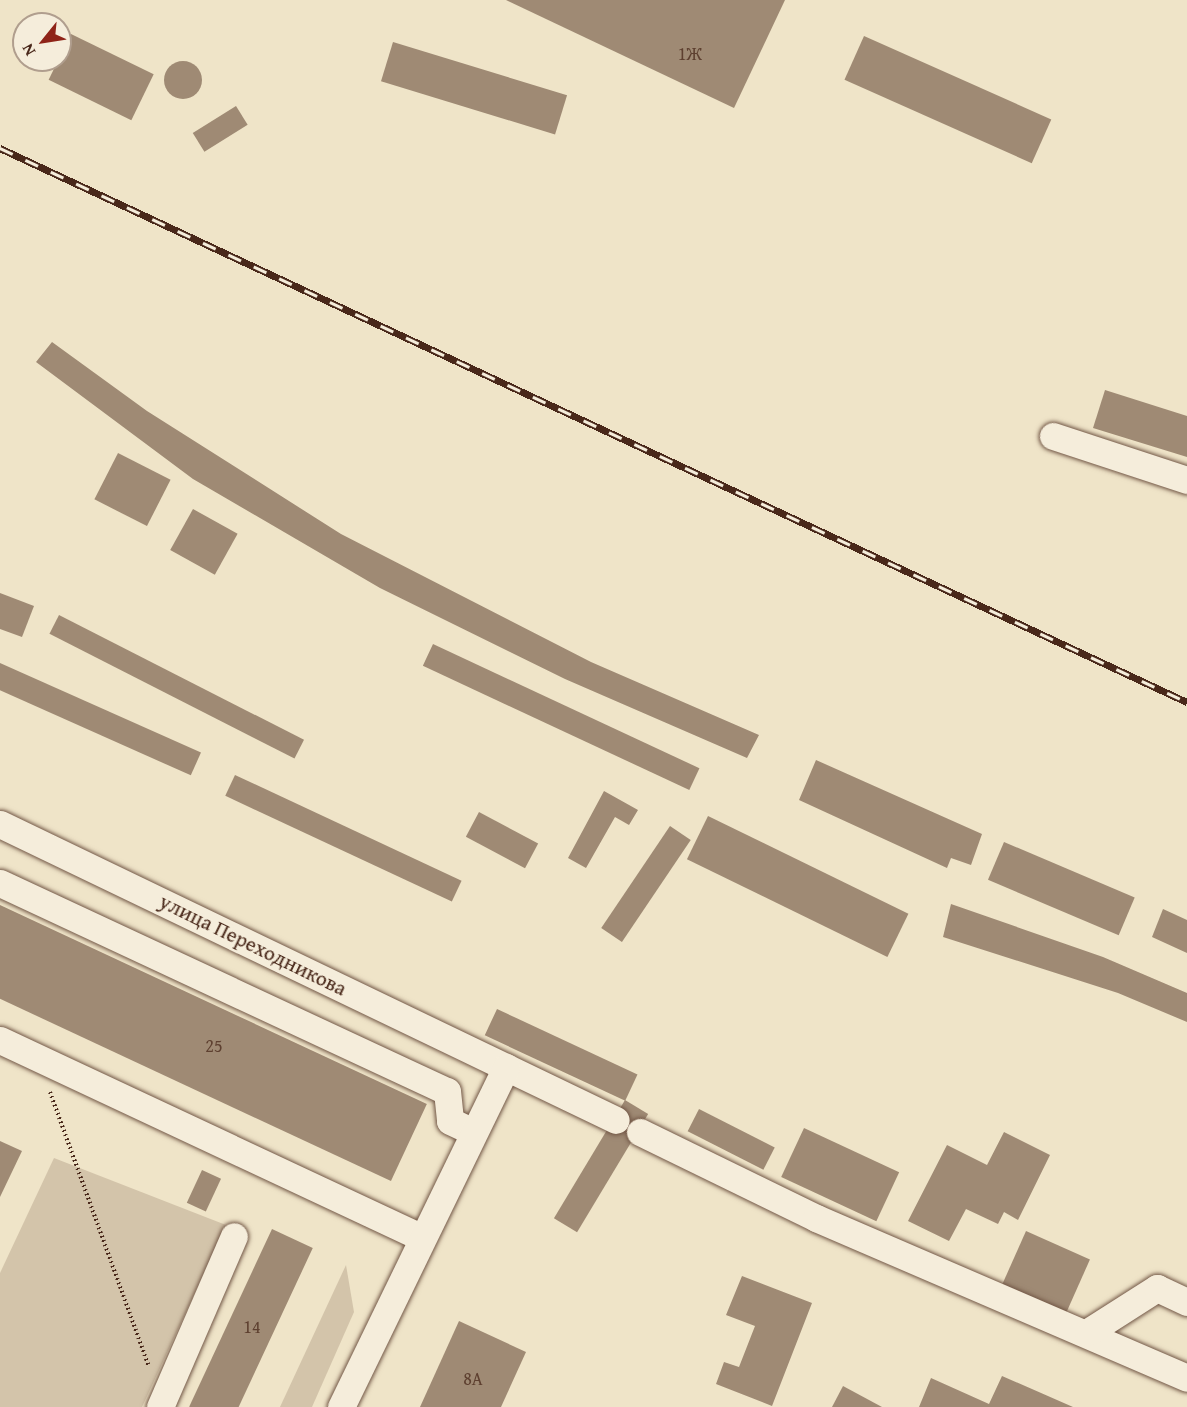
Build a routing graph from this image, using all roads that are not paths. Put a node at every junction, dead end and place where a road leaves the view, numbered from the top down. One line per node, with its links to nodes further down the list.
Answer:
1 (1053, 436): 2 (street)
2 (1187, 480)
3 (0, 824): 6 (street, улица Переходникова)
4 (0, 883): 8 (street)
5 (0, 1040): 11 (street)
6 (506, 1067): 7 (street, улица Переходникова); 8 (street)
7 (616, 1120)
8 (474, 1132): 11 (street)
9 (640, 1132): 13 (street)
10 (234, 1236): 15 (street)
11 (421, 1237): 16 (street)
12 (1187, 1302): 13 (street)
13 (1088, 1332): 14 (street)
14 (1187, 1378)
15 (161, 1405)
16 (341, 1407)

